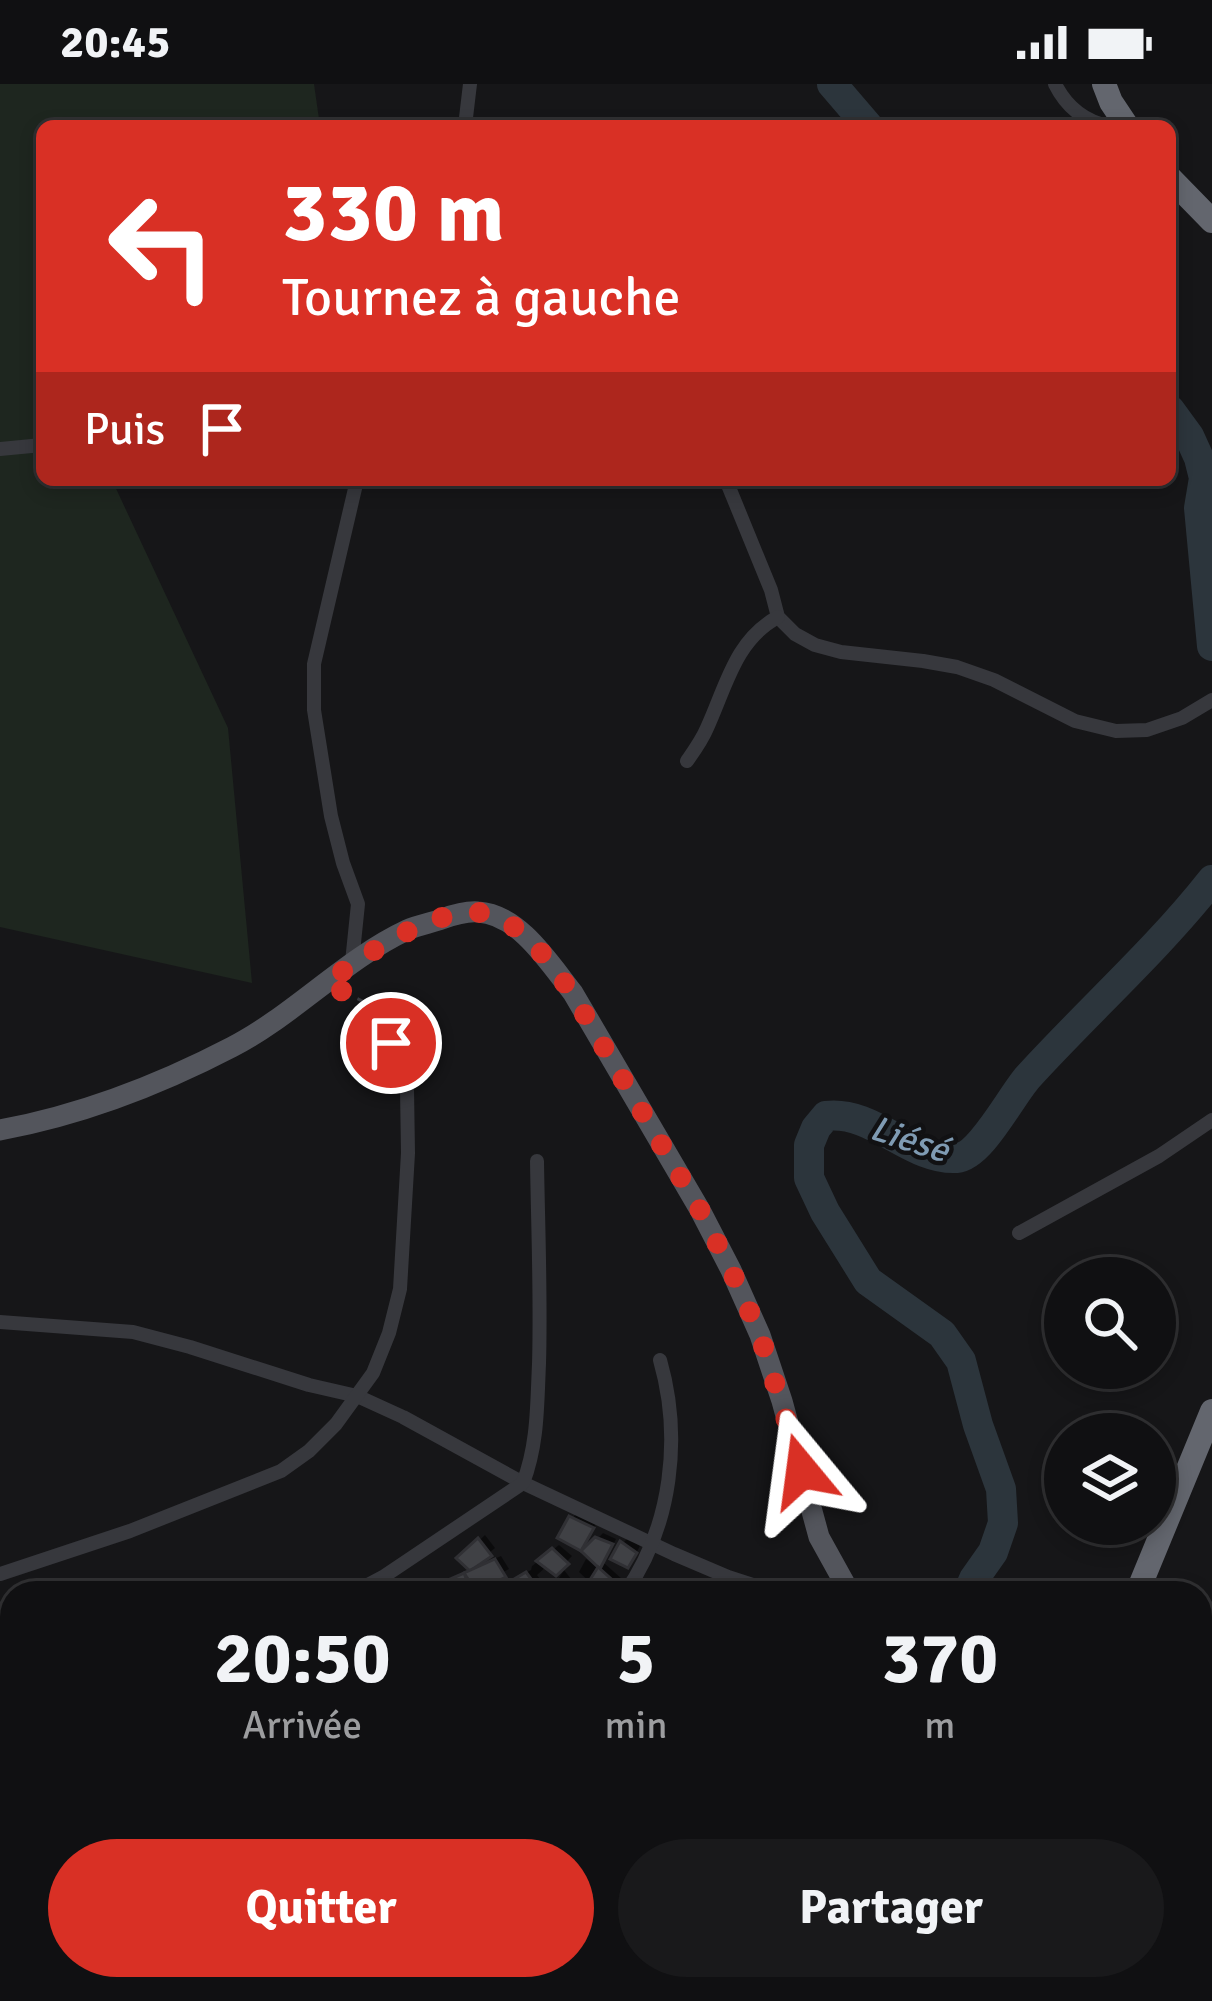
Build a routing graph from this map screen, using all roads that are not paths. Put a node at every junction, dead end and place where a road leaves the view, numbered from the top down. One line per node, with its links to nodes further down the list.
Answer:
1 (470, 84): 4 (street)
2 (1055, 84): 5 (street)
3 (1104, 84): 6 (highway)
4 (466, 120)
5 (1088, 120)
6 (1123, 120)
7 (1176, 184): 8 (highway)
8 (1212, 221)
9 (36, 446): 10 (street)
10 (0, 449)
11 (355, 486): 16 (street)
12 (729, 486): 13 (street)
13 (778, 617): 14 (street); 15 (street)
14 (1212, 700)
15 (687, 761)
16 (352, 964): 19 (main road); 32 (main road)
17 (406, 1089): 24 (street)
18 (1212, 1120): 21 (street)
19 (0, 1130)
20 (537, 1161): 26 (street)
21 (1019, 1233)
22 (0, 1322): 24 (street)
23 (660, 1360): 27 (street)
24 (357, 1396): 26 (street); 28 (street)
25 (1212, 1411): 33 (highway)
26 (523, 1483): 27 (street); 29 (street)
27 (652, 1544): 30 (street); 31 (street)
28 (0, 1574)
29 (375, 1581)
30 (634, 1581)
31 (740, 1581)
32 (843, 1581)
33 (1142, 1581)

